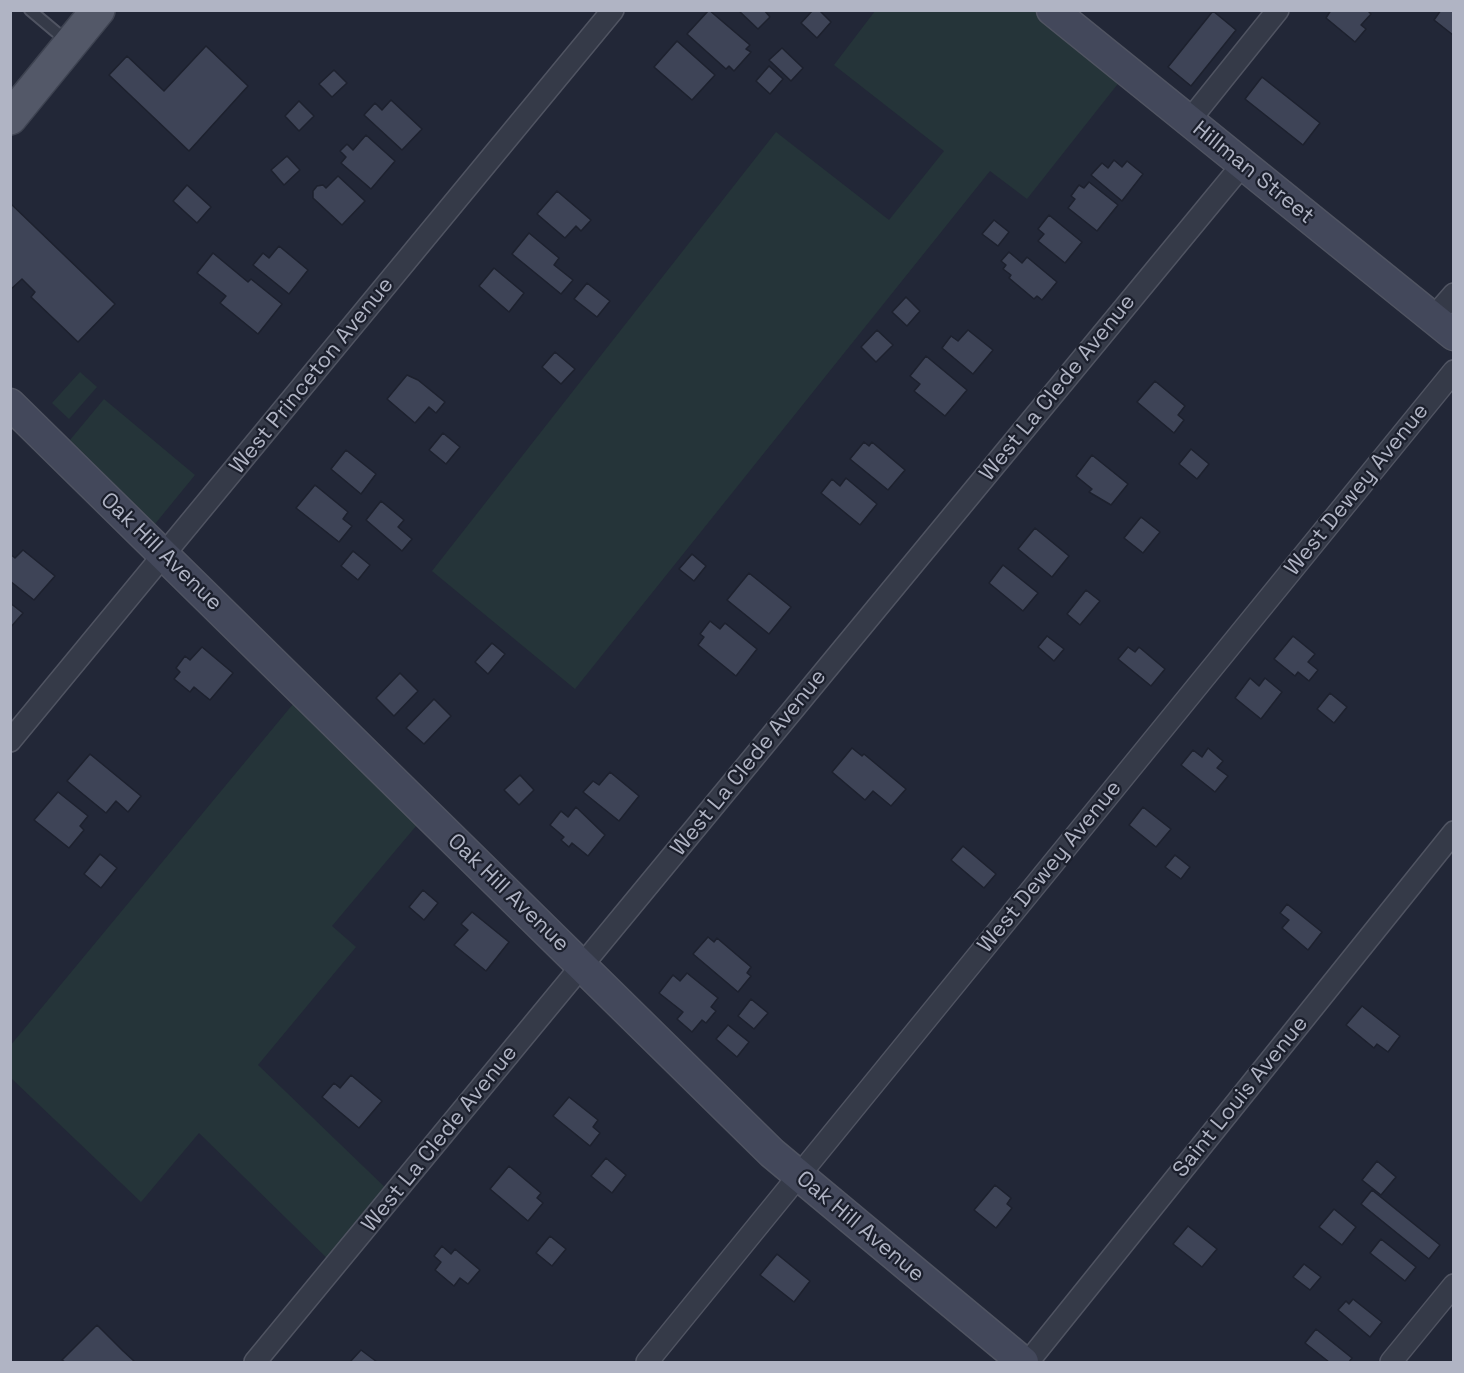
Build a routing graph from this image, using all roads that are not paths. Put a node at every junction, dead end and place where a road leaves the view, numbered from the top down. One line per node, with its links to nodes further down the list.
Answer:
1 (30, 10): 6 (lane)
2 (98, 10): 6 (main road)
3 (613, 10): 14 (street, West Princeton Avenue)
4 (1052, 10): 8 (street, Hillman Street)
5 (1278, 10): 8 (street)
6 (71, 44): 7 (main road)
7 (10, 118)
8 (1189, 121): 9 (street, Hillman Street)
9 (1243, 164): 11 (street, Hillman Street); 17 (street, West La Clede Avenue)
10 (1454, 294): 11 (street)
11 (1444, 326)
12 (1454, 372): 18 (street, West Dewey Avenue)
13 (10, 404): 14 (street, Oak Hill Avenue)
14 (164, 555): 15 (street, West Princeton Avenue); 17 (street, Oak Hill Avenue)
15 (10, 741)
16 (1454, 832): 23 (street, Saint Louis Avenue)
17 (582, 966): 18 (street, Oak Hill Avenue); 20 (street, West La Clede Avenue)
18 (799, 1176): 21 (street, West Dewey Avenue); 22 (street, Oak Hill Avenue)
19 (1454, 1285): 24 (street)
20 (255, 1362)
21 (647, 1362)
22 (1023, 1362)
23 (1028, 1362)
24 (1391, 1362)

